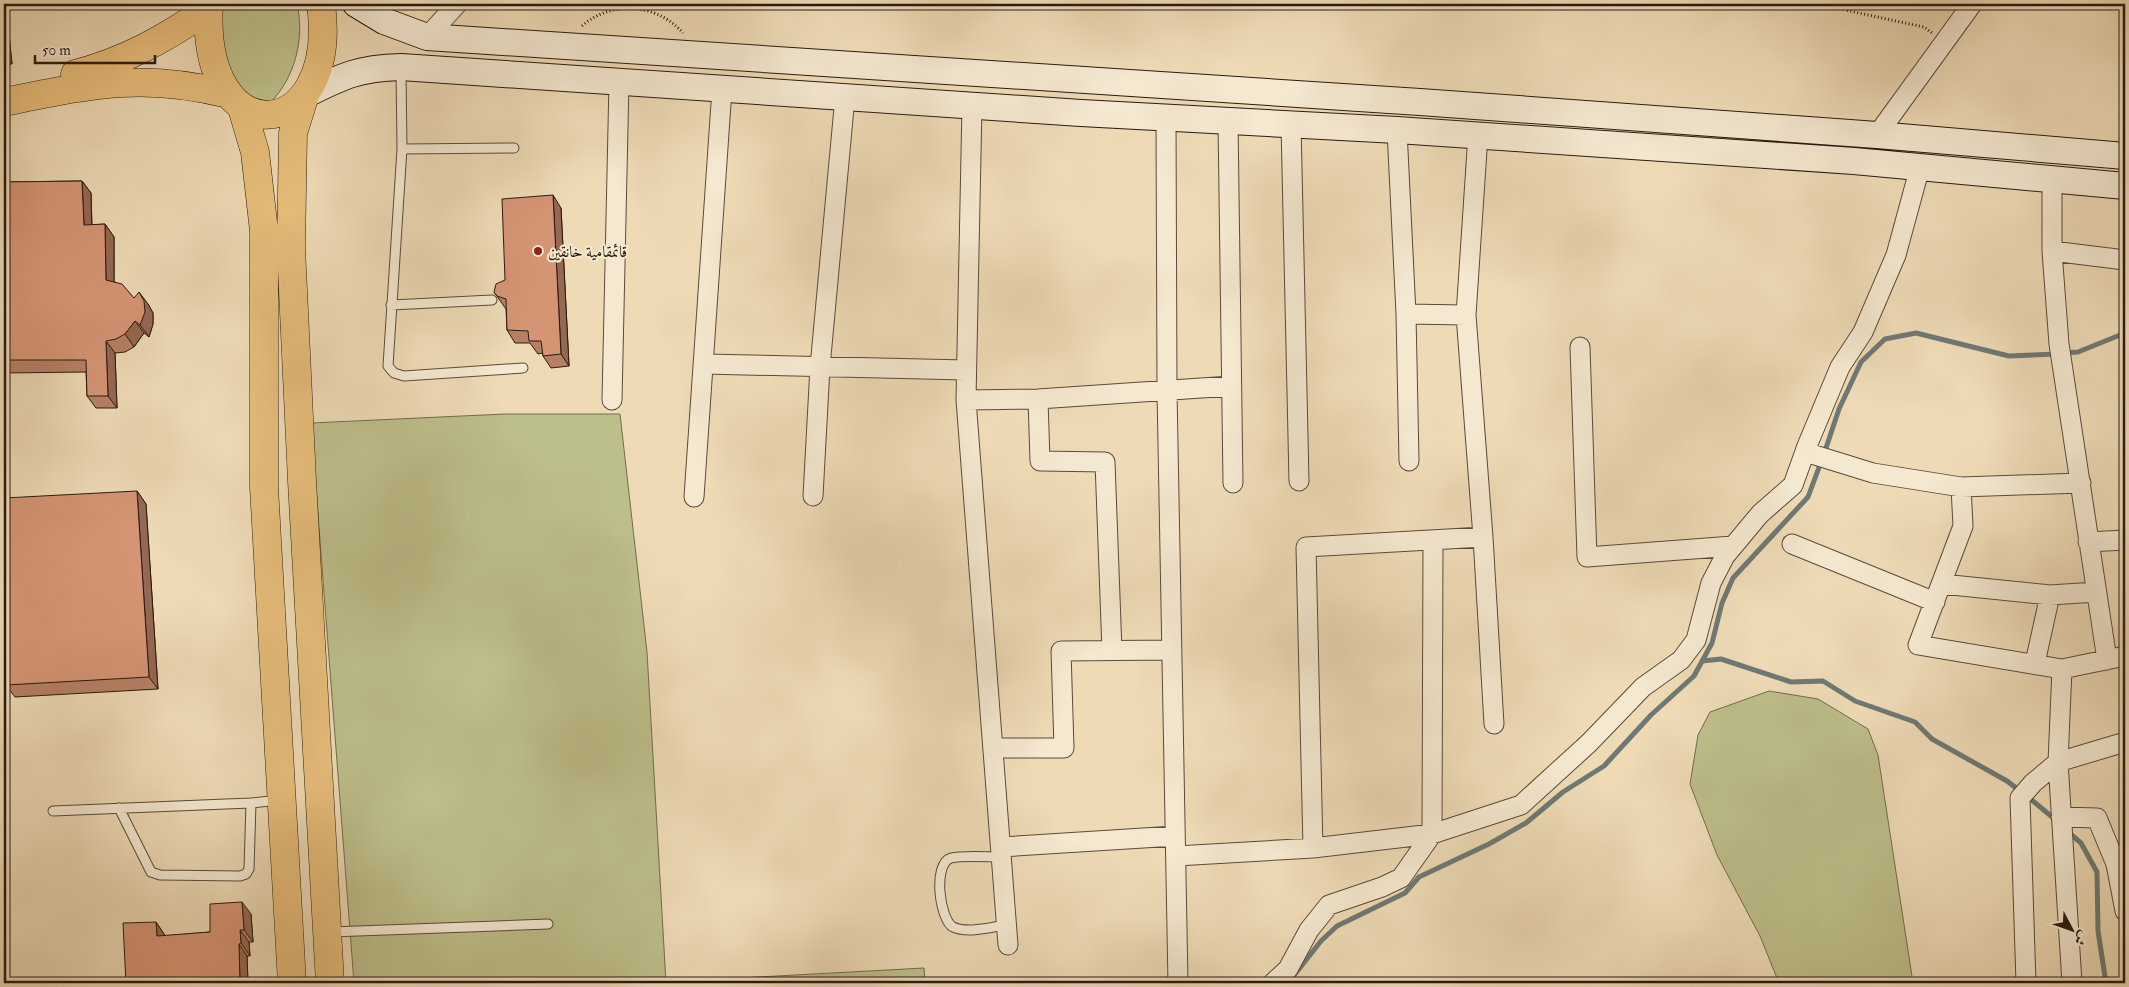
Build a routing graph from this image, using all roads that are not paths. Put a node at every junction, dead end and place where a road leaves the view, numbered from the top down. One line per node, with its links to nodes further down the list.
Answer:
1 (321, 4): 12 (main road)
2 (356, 4): 6 (main road)
3 (456, 4): 6 (street)
4 (1972, 4): 24 (street)
5 (209, 6): 10 (main road); 14 (main road)
6 (427, 36): 7 (main road)
7 (703, 55): 11 (main road); 16 (main road)
8 (401, 67): 9 (main road); 12 (main road); 26 (lane)
9 (619, 82): 11 (main road); 46 (street)
10 (4, 88)
11 (715, 88): 13 (main road); 39 (street)
12 (305, 95): 14 (main road); 85 (main road)
13 (844, 97): 17 (main road); 40 (street)
14 (235, 101): 15 (main road); 74 (main road)
15 (4, 102)
16 (1420, 102): 18 (main road); 22 (main road)
17 (972, 105): 19 (main road); 42 (street)
18 (1467, 107): 23 (main road); 24 (main road)
19 (1166, 117): 20 (main road); 44 (street)
20 (1228, 120): 21 (main road); 43 (street)
21 (1291, 124): 22 (main road); 50 (street)
22 (1407, 131): 23 (main road); 36 (street)
23 (1472, 135): 28 (main road); 37 (street)
24 (1877, 135): 27 (main road)
25 (514, 148): 26 (lane)
26 (402, 149): 35 (lane)
27 (2114, 156): 30 (main road)
28 (1920, 167): 29 (main road); 48 (street)
29 (2052, 179): 30 (main road); 32 (street)
30 (2099, 184): 31 (main road)
31 (2125, 186)
32 (2052, 251): 33 (street); 51 (street)
33 (2125, 260)
34 (492, 300): 35 (lane)
35 (391, 304): 41 (lane)
36 (1406, 314): 37 (street); 49 (street)
37 (1466, 315): 56 (street)
38 (1580, 347): 61 (street)
39 (704, 364): 40 (street); 55 (street)
40 (820, 366): 42 (street); 54 (street)
41 (523, 368)
42 (966, 370): 47 (street)
43 (1231, 386): 44 (street); 52 (street)
44 (1167, 390): 45 (street); 65 (street)
45 (1038, 399): 47 (street); 66 (street)
46 (612, 400)
47 (966, 400): 72 (street)
48 (1808, 453): 53 (street); 61 (street)
49 (1409, 461)
50 (1298, 481)
51 (2081, 482): 53 (street); 59 (street)
52 (1233, 484)
53 (1962, 486): 63 (street)
54 (813, 496)
55 (694, 497)
56 (1483, 537): 58 (street); 70 (street)
57 (2125, 540): 59 (street)
58 (1434, 541): 79 (street); 81 (street)
59 (2088, 542): 62 (street)
60 (1792, 544): 63 (street)
61 (1733, 546): 79 (street)
62 (2096, 592): 64 (street); 67 (street)
63 (1938, 593): 64 (street); 68 (street)
64 (2050, 595): 68 (street)
65 (1172, 650): 66 (street); 80 (street)
66 (1112, 651): 72 (street)
67 (2116, 658): 69 (street)
68 (2035, 663): 69 (street)
69 (2062, 669): 73 (street)
70 (1494, 724)
71 (2125, 742): 73 (street)
72 (994, 748): 82 (street)
73 (2058, 762): 78 (street); 96 (street)
74 (282, 800): 75 (lane); 86 (main road)
75 (251, 803): 76 (lane); 76 (lane)
76 (119, 808): 77 (lane)
77 (53, 811)
78 (2061, 817): 84 (street); 97 (street)
79 (1432, 834): 81 (street); 95 (street)
80 (1176, 836): 82 (street); 83 (street)
81 (1313, 848): 83 (street)
82 (1001, 852): 89 (street); 89 (lane)
83 (1176, 856): 94 (street)
84 (2121, 862): 87 (street)
85 (325, 883): 86 (main road); 90 (main road)
86 (287, 887): 92 (main road)
87 (2125, 911)
88 (548, 924): 90 (lane)
89 (1007, 925): 91 (street)
90 (328, 932): 93 (main road)
91 (1008, 945)
92 (292, 983)
93 (330, 983)
94 (1178, 983)
95 (1273, 983)
96 (2026, 983)
97 (2072, 983)

